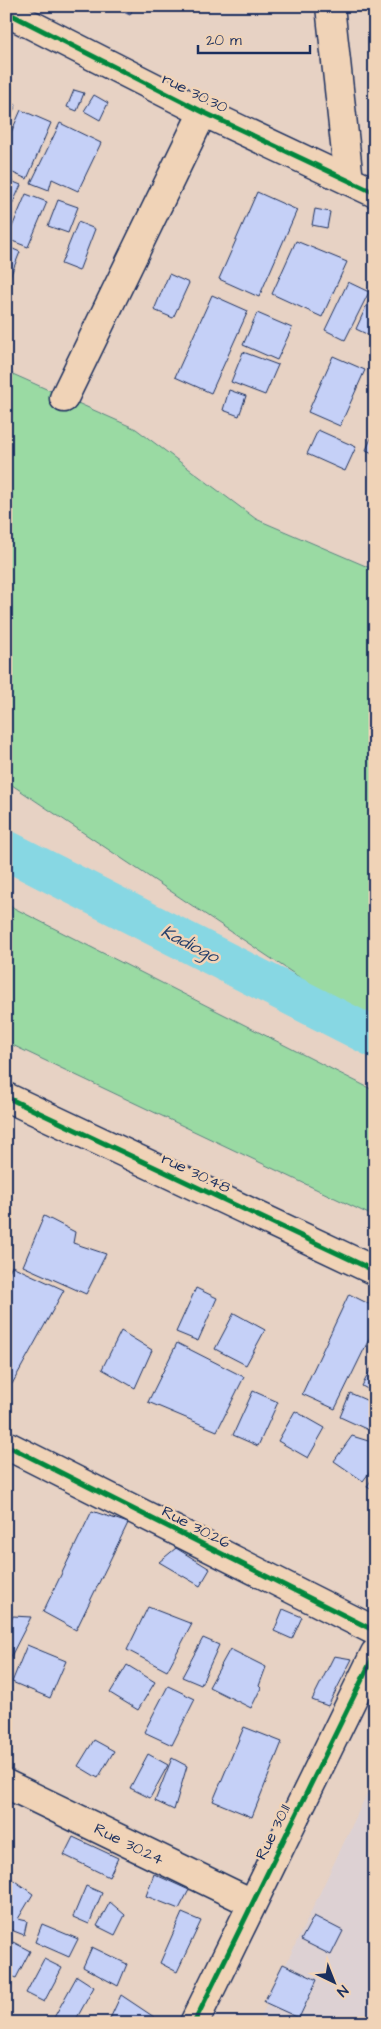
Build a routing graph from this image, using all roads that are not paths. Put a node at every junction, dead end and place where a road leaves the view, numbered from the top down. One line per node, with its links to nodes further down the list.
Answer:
1 (330, 6): 4 (street)
2 (6, 12): 3 (street, rue 30.30)
3 (203, 112): 4 (street, rue 30.30); 6 (street)
4 (350, 181): 5 (street, rue 30.30)
5 (375, 193)
6 (64, 398)
7 (6, 1097): 8 (street, rue 30.48)
8 (375, 1271)
9 (6, 1445): 10 (street, Rue 30.26)
10 (375, 1631)
11 (375, 1653): 13 (street, Rue 30.11)
12 (6, 1784): 13 (street, Rue 30.24)
13 (252, 1903): 14 (street, Rue 30.11)
14 (194, 2023)

